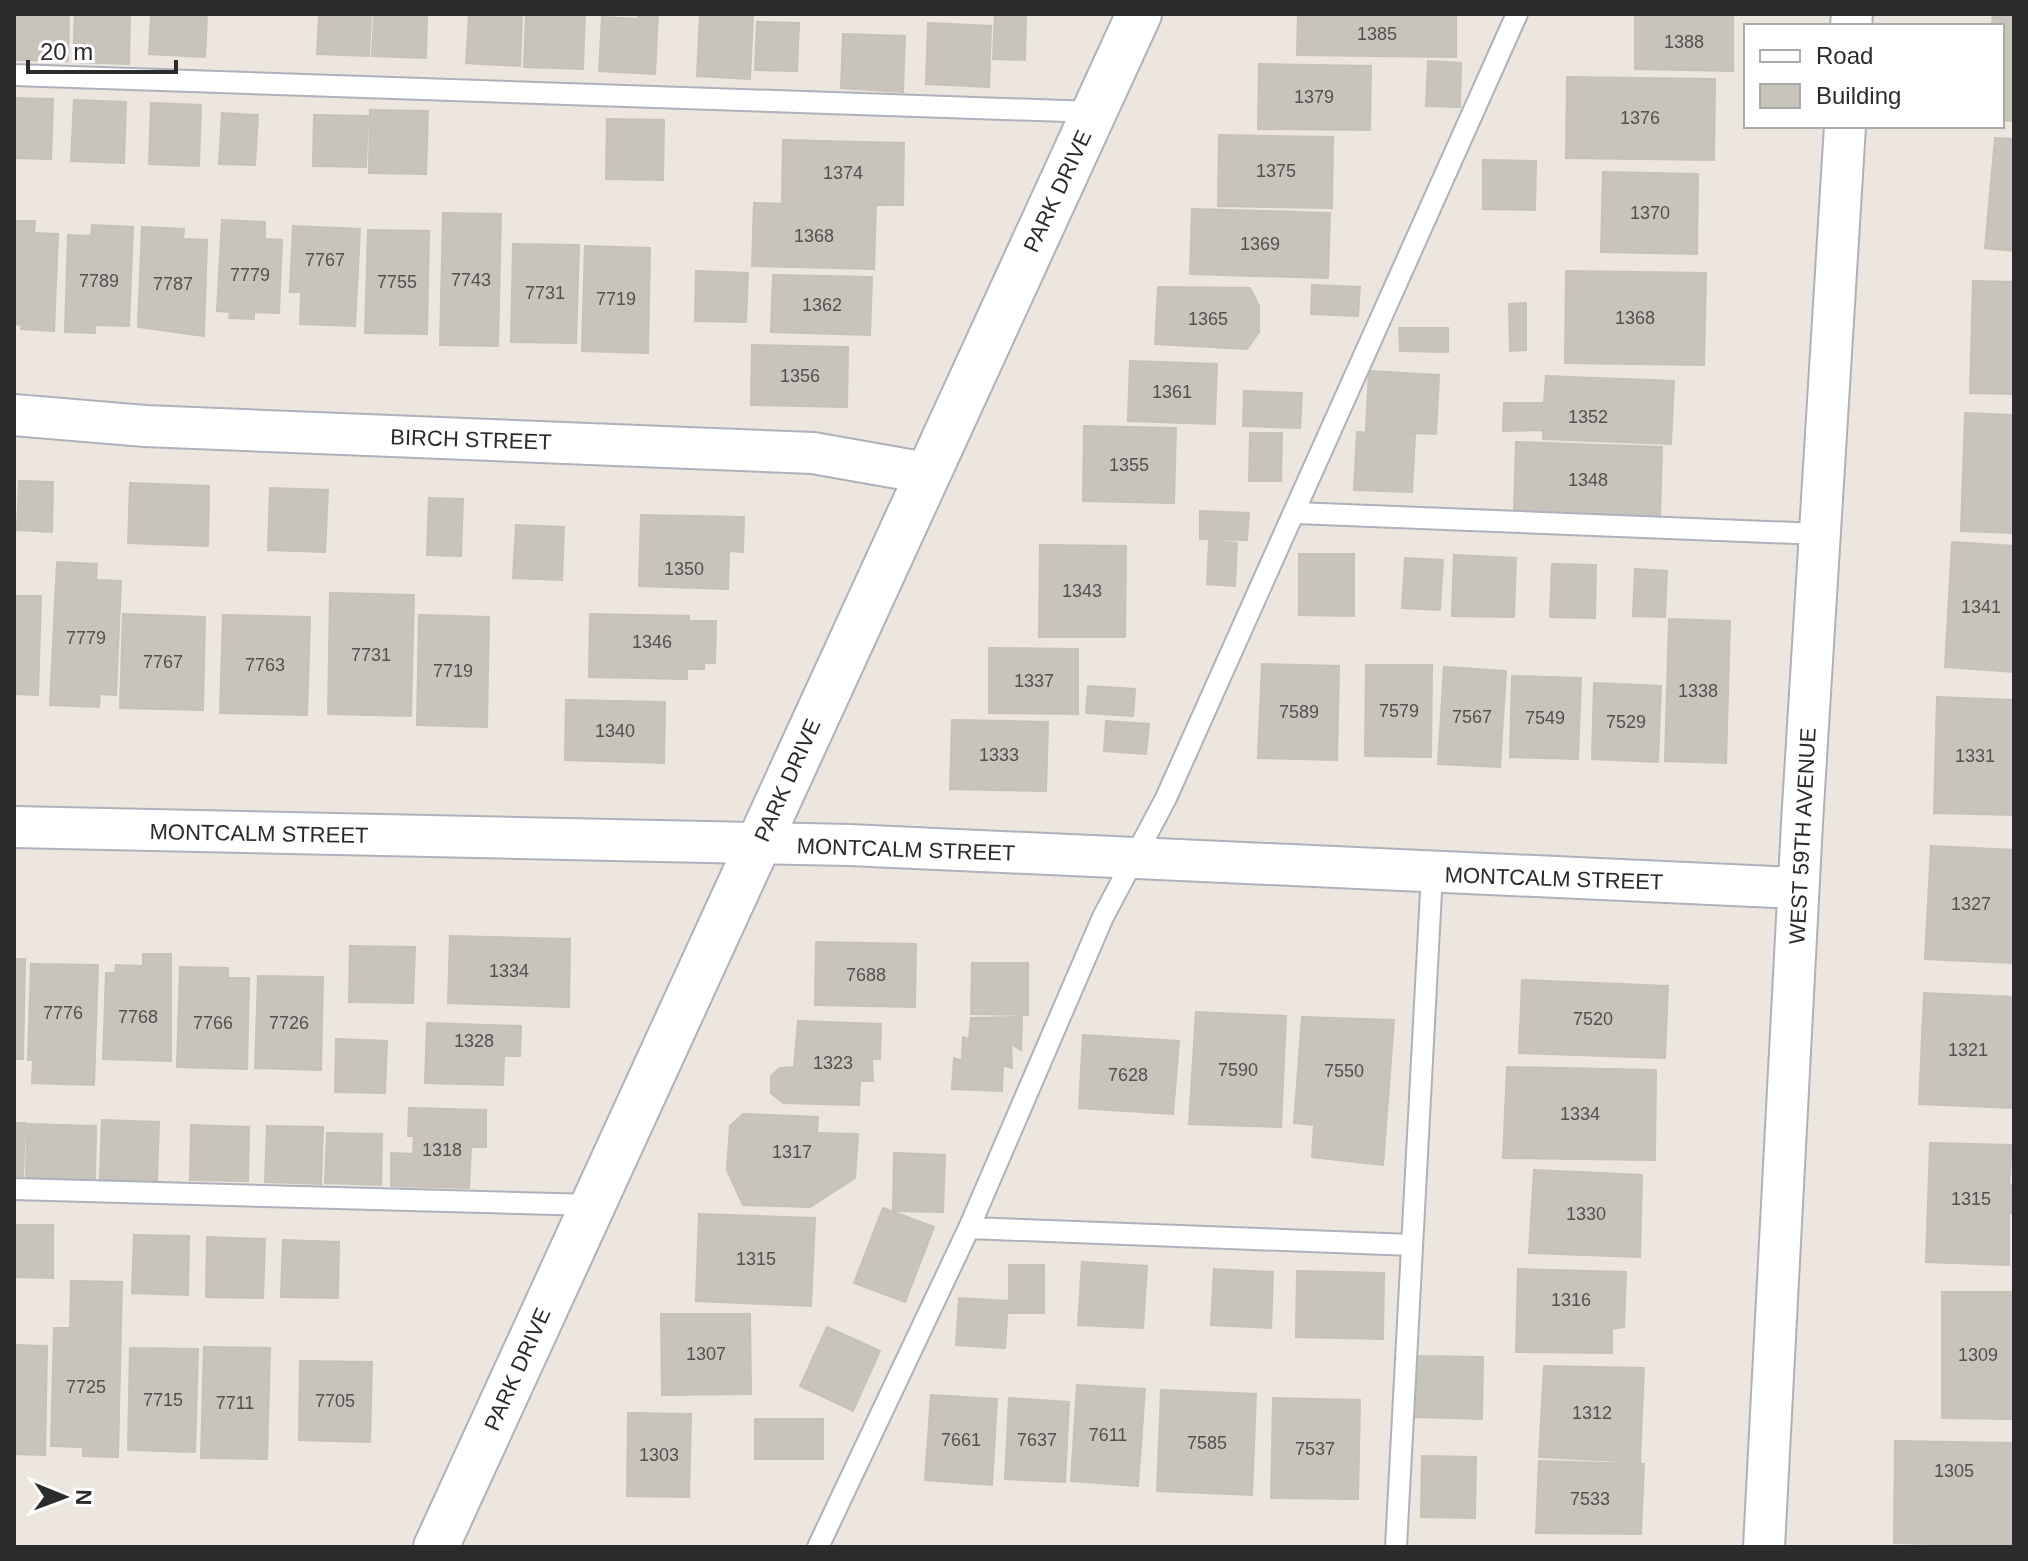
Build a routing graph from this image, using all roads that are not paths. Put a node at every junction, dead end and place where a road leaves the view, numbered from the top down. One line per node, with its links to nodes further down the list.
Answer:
1 (1139, 14): 4 (street, PARK DRIVE)
2 (1517, 14): 8 (lane)
3 (14, 75): 4 (lane)
4 (1094, 112): 7 (street, PARK DRIVE)
5 (1845, 128): 9 (street, WEST 59TH AVENUE)
6 (14, 415): 7 (street, BIRCH STREET)
7 (926, 473): 11 (street, PARK DRIVE)
8 (1296, 513): 9 (lane); 12 (lane)
9 (1820, 534): 14 (street, WEST 59TH AVENUE)
10 (14, 827): 11 (street, MONTCALM STREET)
11 (758, 844): 12 (street, MONTCALM STREET); 16 (street, PARK DRIVE)
12 (1132, 859): 13 (street, MONTCALM STREET); 17 (lane)
13 (1432, 873): 14 (street, MONTCALM STREET); 18 (lane)
14 (1798, 888): 22 (street, WEST 59TH AVENUE)
15 (14, 1189): 16 (lane)
16 (592, 1205): 19 (street, PARK DRIVE)
17 (969, 1228): 18 (lane); 20 (lane)
18 (1412, 1245): 21 (lane)
19 (436, 1547)
20 (818, 1547)
21 (1396, 1547)
22 (1764, 1547)

